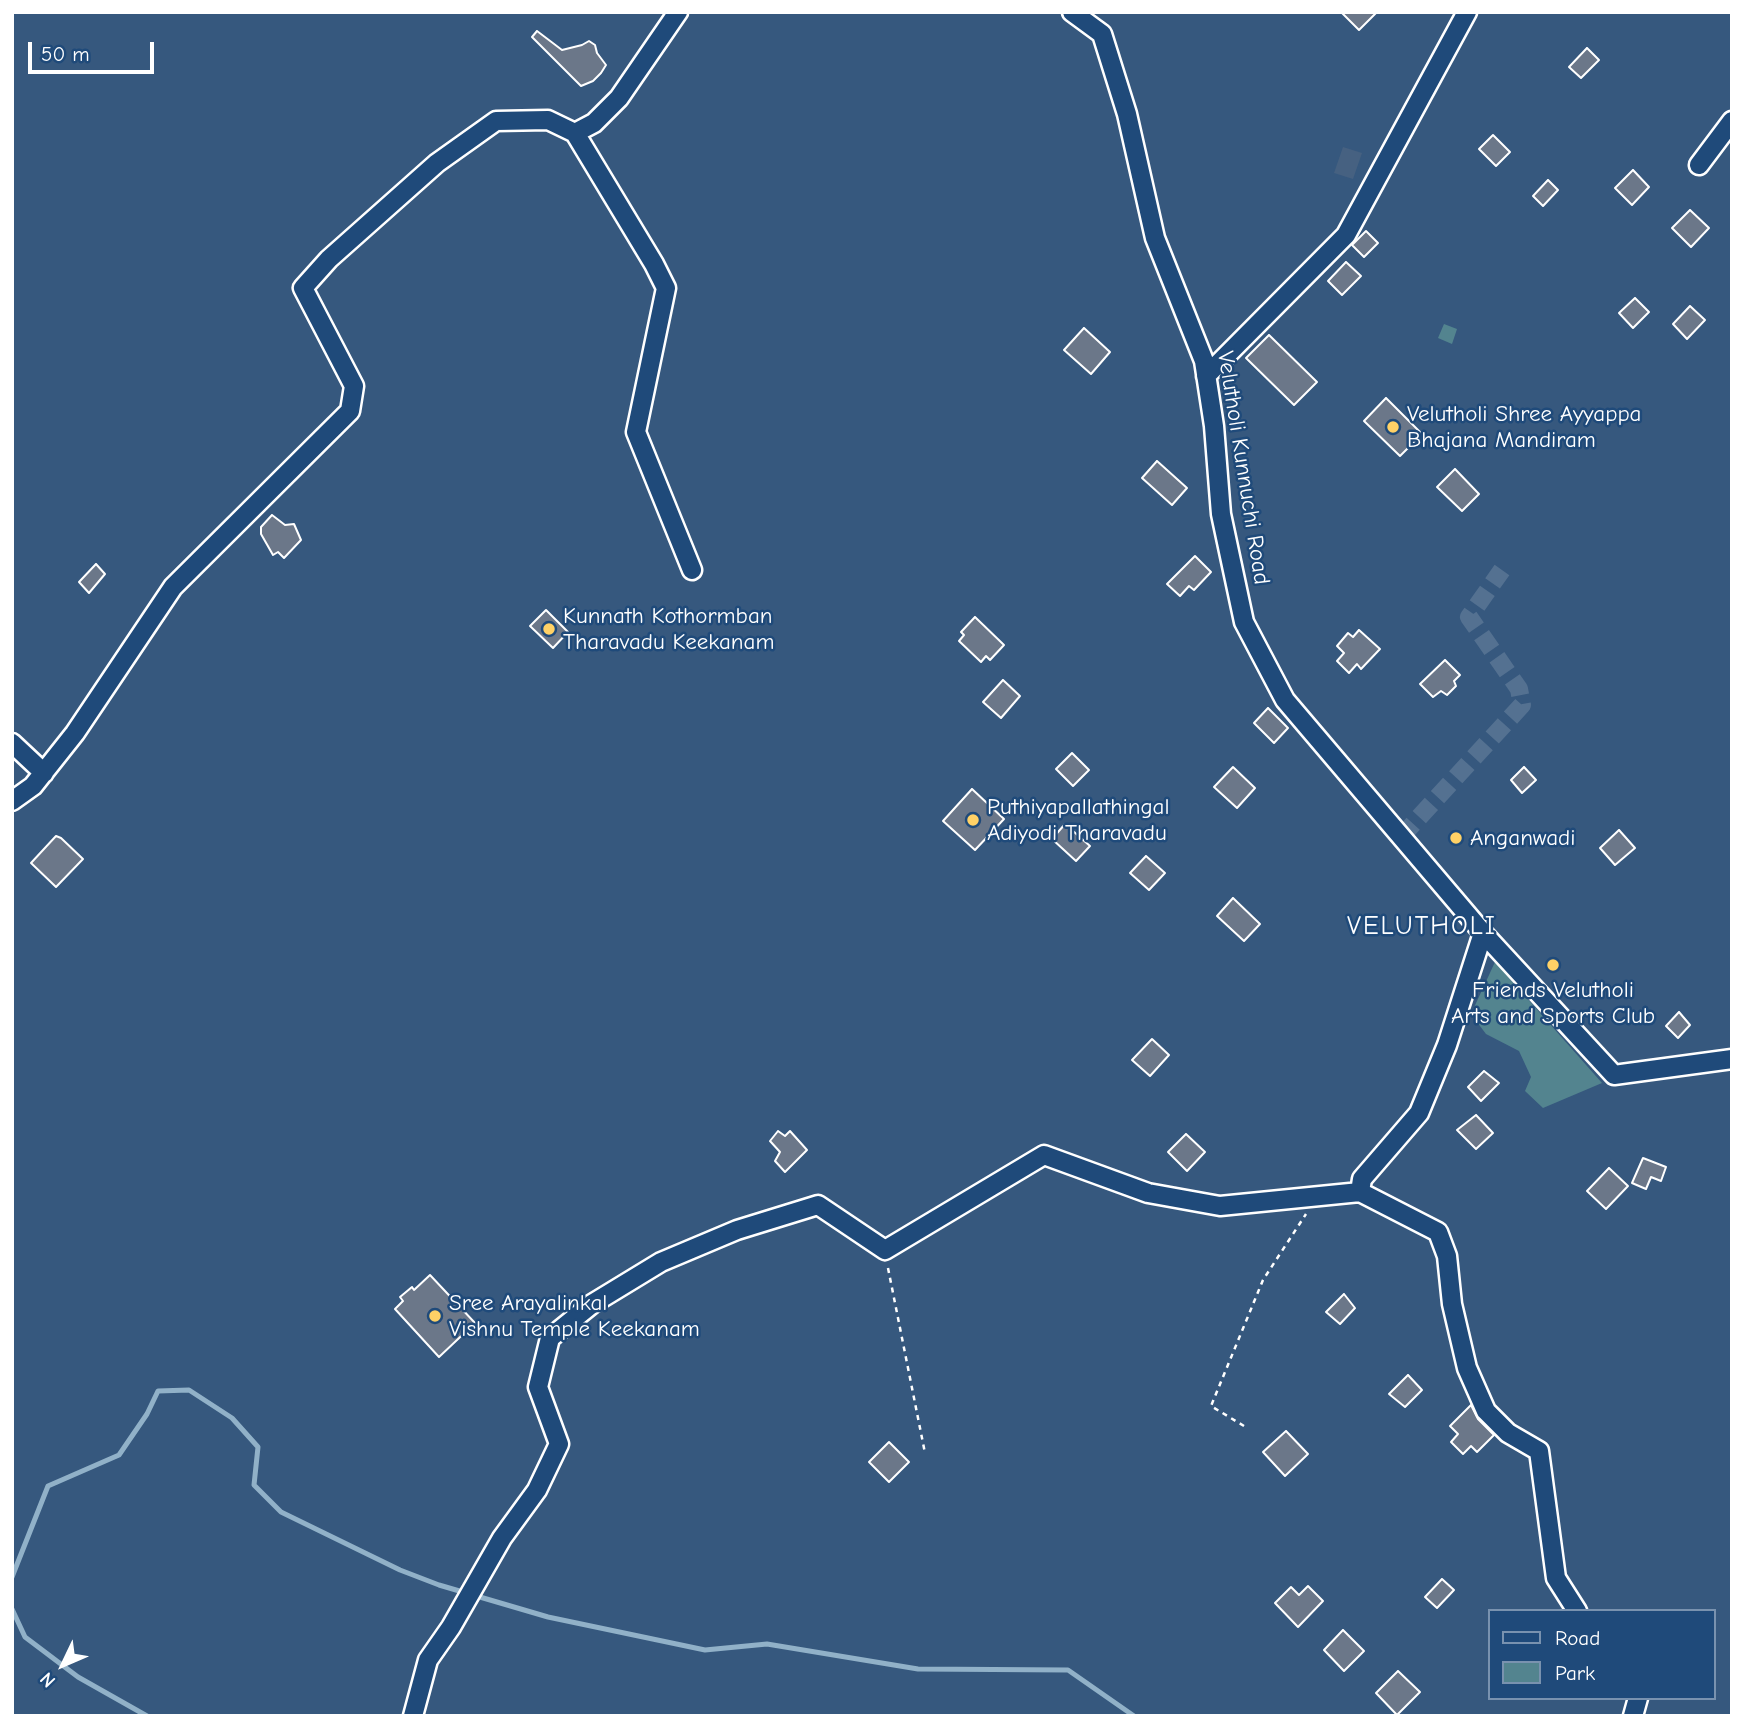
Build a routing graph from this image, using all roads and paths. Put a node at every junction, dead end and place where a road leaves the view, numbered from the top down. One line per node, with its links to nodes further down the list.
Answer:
1 (678, 12): 5 (street)
2 (1072, 12): 7 (street, Velutholi Kunnuchi Road)
3 (1467, 12): 7 (street)
4 (1732, 121): 6 (street)
5 (575, 133): 8 (street); 10 (street)
6 (1699, 165)
7 (1206, 376): 12 (street, Velutholi Kunnuchi Road)
8 (691, 570)
9 (12, 743): 10 (street)
10 (44, 773): 11 (street)
11 (12, 801)
12 (1483, 933): 13 (street, Velutholi Kunnuchi Road); 14 (street)
13 (1732, 1059)
14 (1360, 1192): 15 (street); 19 (street)
15 (1318, 1197): 16 (street); 17 (path)
16 (885, 1250): 18 (path); 20 (street)
17 (1244, 1426)
18 (925, 1453)
19 (1576, 1609)
20 (413, 1716)

